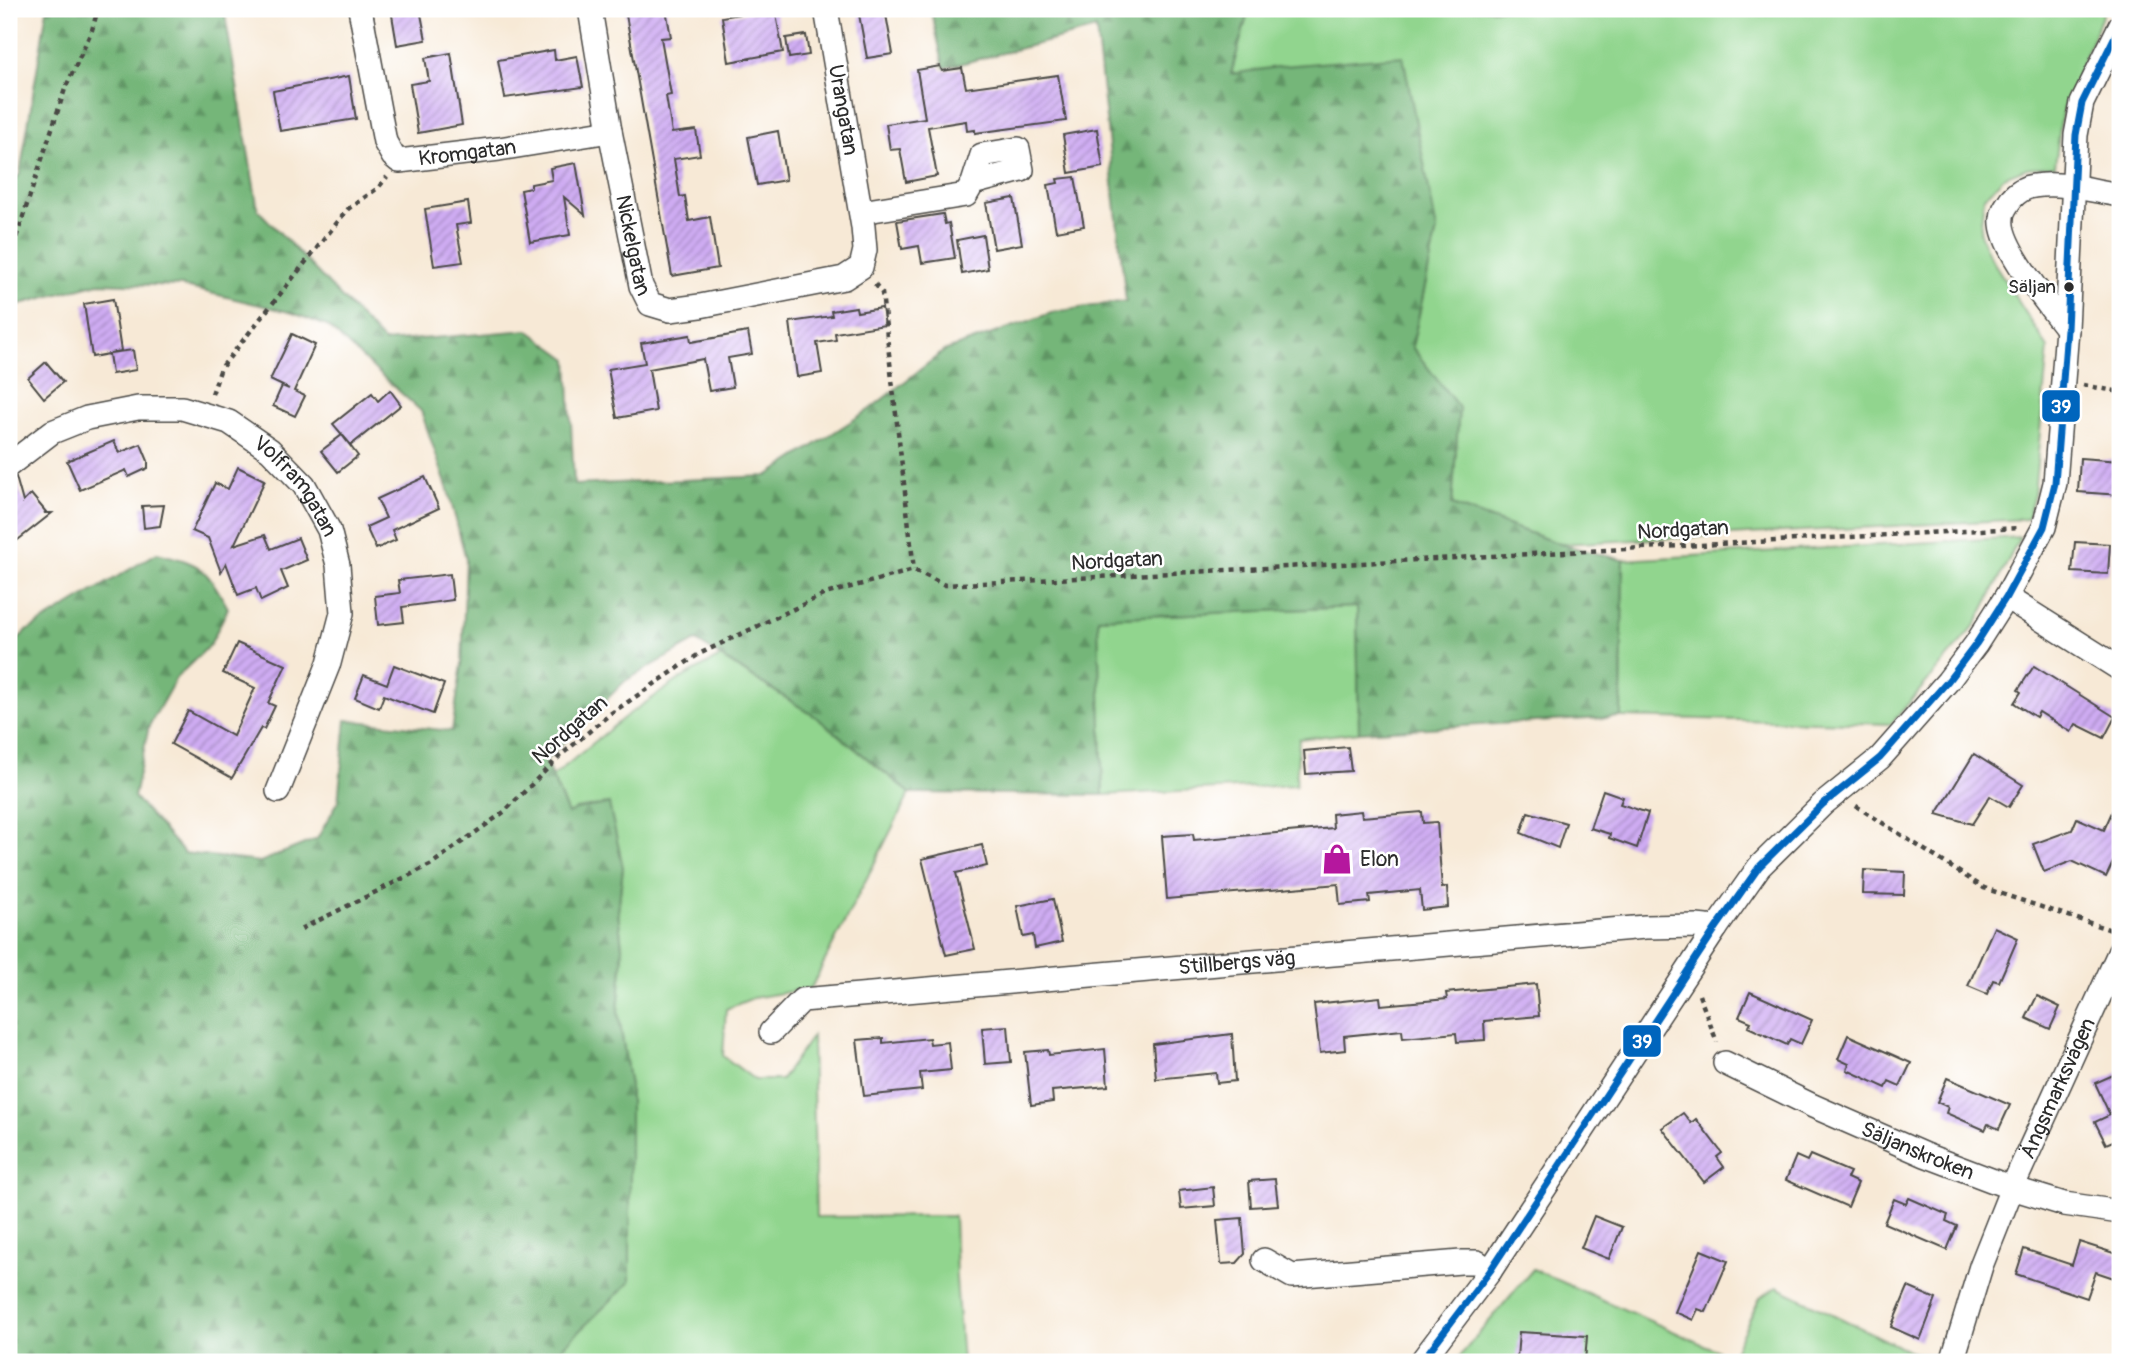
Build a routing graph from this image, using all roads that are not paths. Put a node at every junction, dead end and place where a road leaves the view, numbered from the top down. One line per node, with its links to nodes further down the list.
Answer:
1 (360, 9): 5 (street, Kromgatan)
2 (590, 9): 5 (street, Nickelgatan)
3 (826, 9): 9 (street, Urangatan)
4 (2120, 26): 7 (street)
5 (610, 131): 10 (street, Nickelgatan)
6 (973, 183): 9 (street)
7 (2073, 187): 8 (street); 11 (street); 11 (street)
8 (2120, 195)
9 (861, 212): 10 (street, Urangatan)
10 (862, 267)
11 (2067, 329): 13 (street)
12 (9, 464): 15 (street, Volframgatan)
13 (2006, 597): 14 (street); 16 (street)
14 (2120, 669)
15 (278, 791)
16 (1716, 928): 18 (street, Stillbergs väg); 23 (street)
17 (2120, 951): 20 (street, Ängsmarksvägen)
18 (771, 1032)
19 (1725, 1063): 20 (street, Säljanskroken)
20 (2012, 1188): 21 (street, Säljanskroken); 25 (street, Ängsmarksvägen)
21 (2120, 1212)
22 (1264, 1260): 23 (street)
23 (1490, 1271): 24 (street)
24 (1422, 1362)
25 (1952, 1362)

